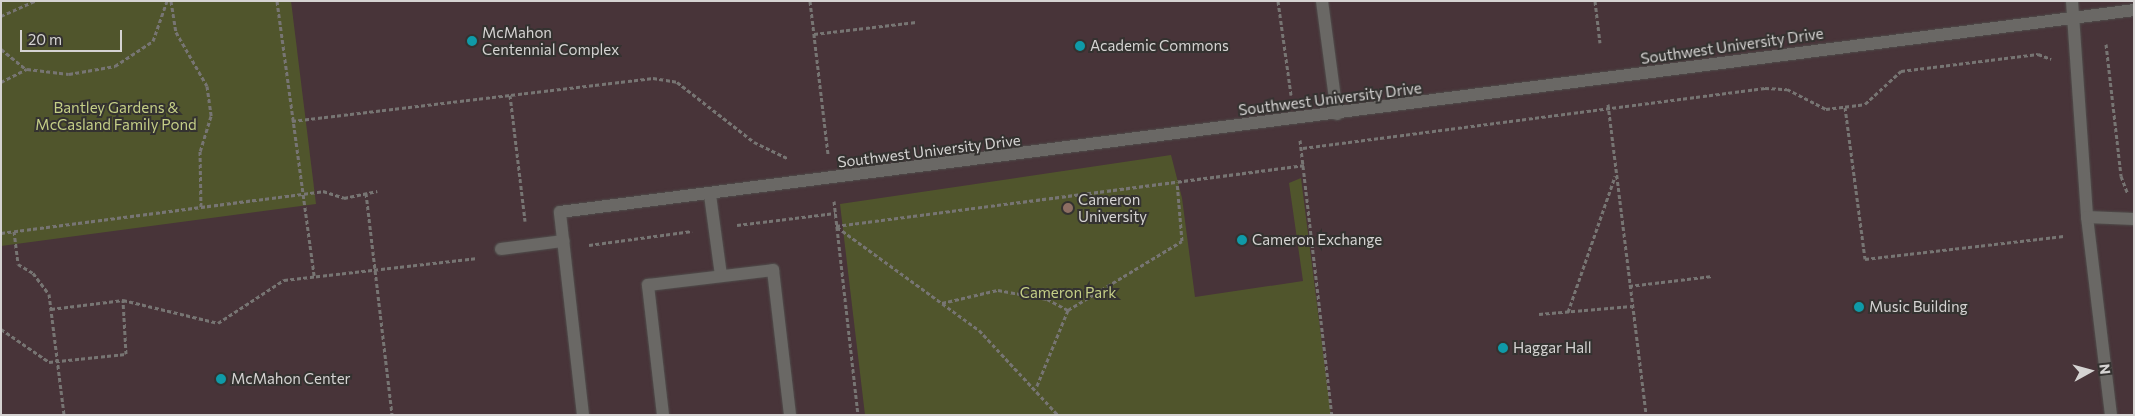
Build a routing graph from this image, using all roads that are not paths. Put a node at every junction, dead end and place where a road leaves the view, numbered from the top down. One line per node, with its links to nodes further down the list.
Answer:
1 (1322, 1): 5 (street)
2 (2072, 1): 4 (street)
3 (2134, 10): 4 (street, Southwest University Drive)
4 (2074, 18): 5 (street, Southwest University Drive); 7 (street)
5 (1337, 114): 6 (street, Southwest University Drive)
6 (710, 195): 9 (street, Southwest University Drive); 11 (street)
7 (2088, 218): 8 (street); 15 (street)
8 (2134, 219)
9 (564, 244): 10 (street); 12 (street)
10 (501, 249)
11 (720, 275): 13 (street); 14 (street)
12 (584, 415)
13 (663, 415)
14 (790, 415)
15 (2111, 415)

